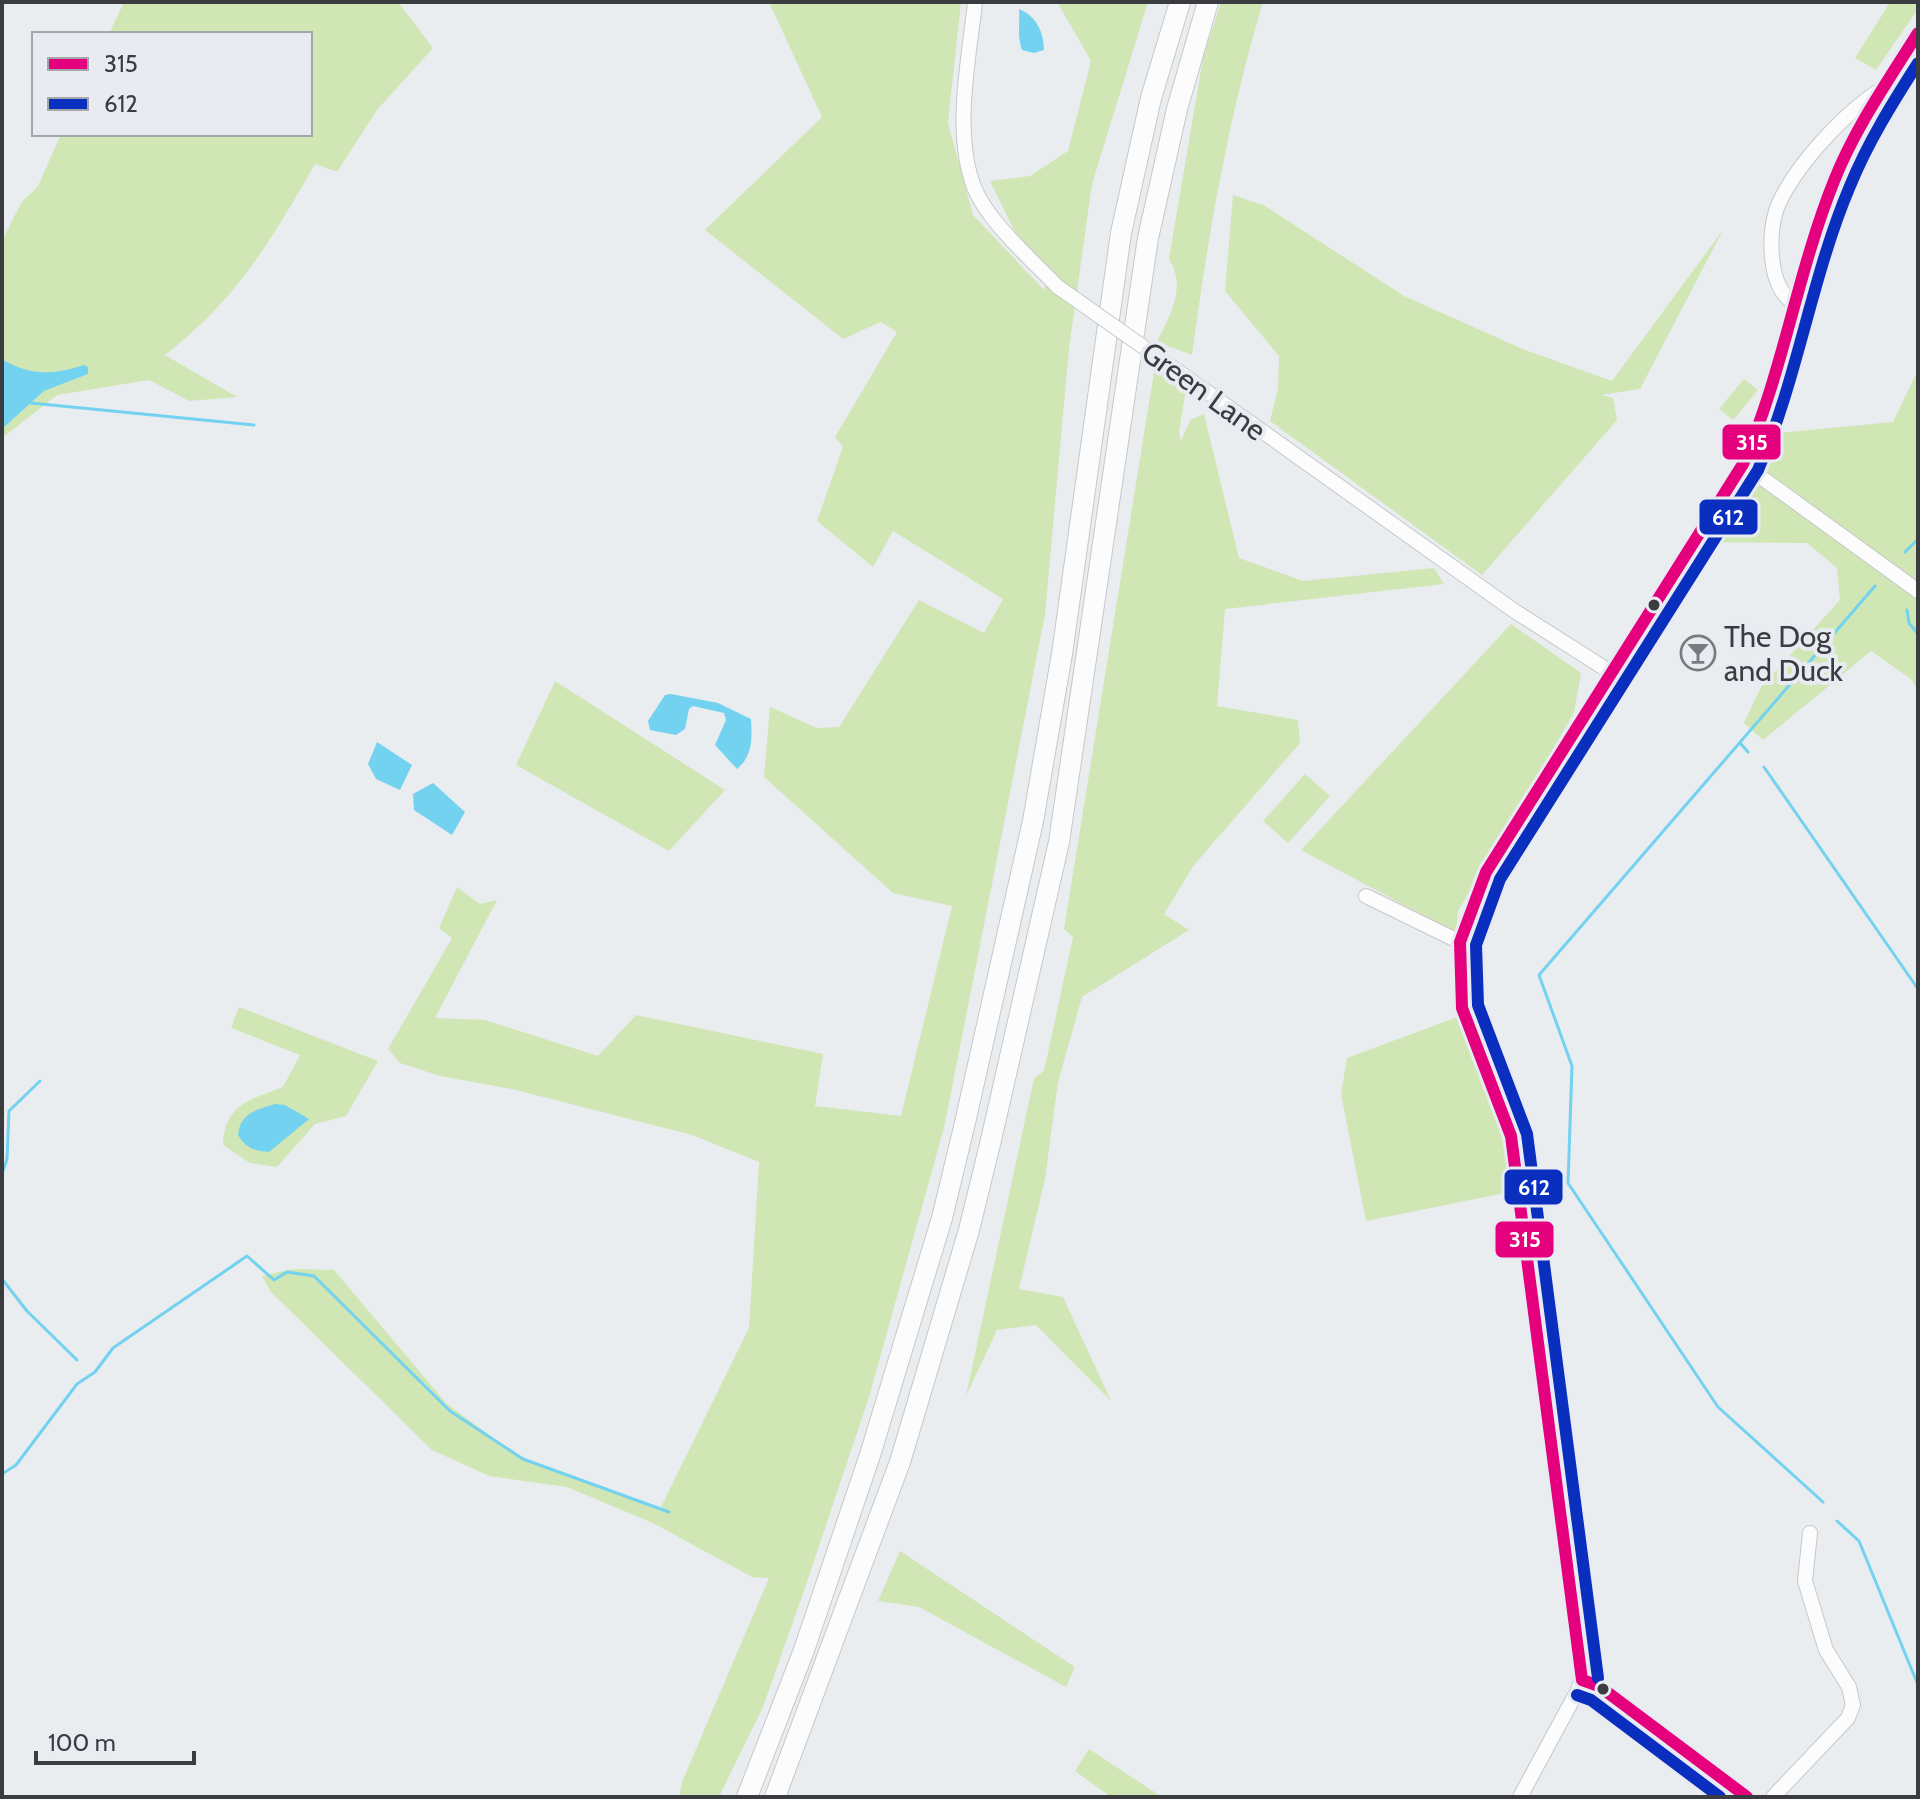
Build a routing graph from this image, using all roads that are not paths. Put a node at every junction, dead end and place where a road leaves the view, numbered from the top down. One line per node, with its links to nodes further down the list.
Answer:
1 (975, 2): 9 (street, Green Lane, bridge)
2 (1180, 2): 14 (highway)
3 (1208, 2): 15 (highway)
4 (1918, 33): 5 (street)
5 (1883, 88): 6 (street); 6 (street)
6 (1797, 306): 7 (street)
7 (1743, 464): 8 (street); 9 (street)
8 (1918, 591)
9 (1612, 673): 11 (street)
10 (1366, 896): 11 (street)
11 (1460, 942): 13 (street)
12 (1810, 1533): 18 (street)
13 (1582, 1680): 16 (street); 17 (street)
14 (747, 1797)
15 (775, 1797)
16 (1520, 1797)
17 (1747, 1797)
18 (1773, 1797)

